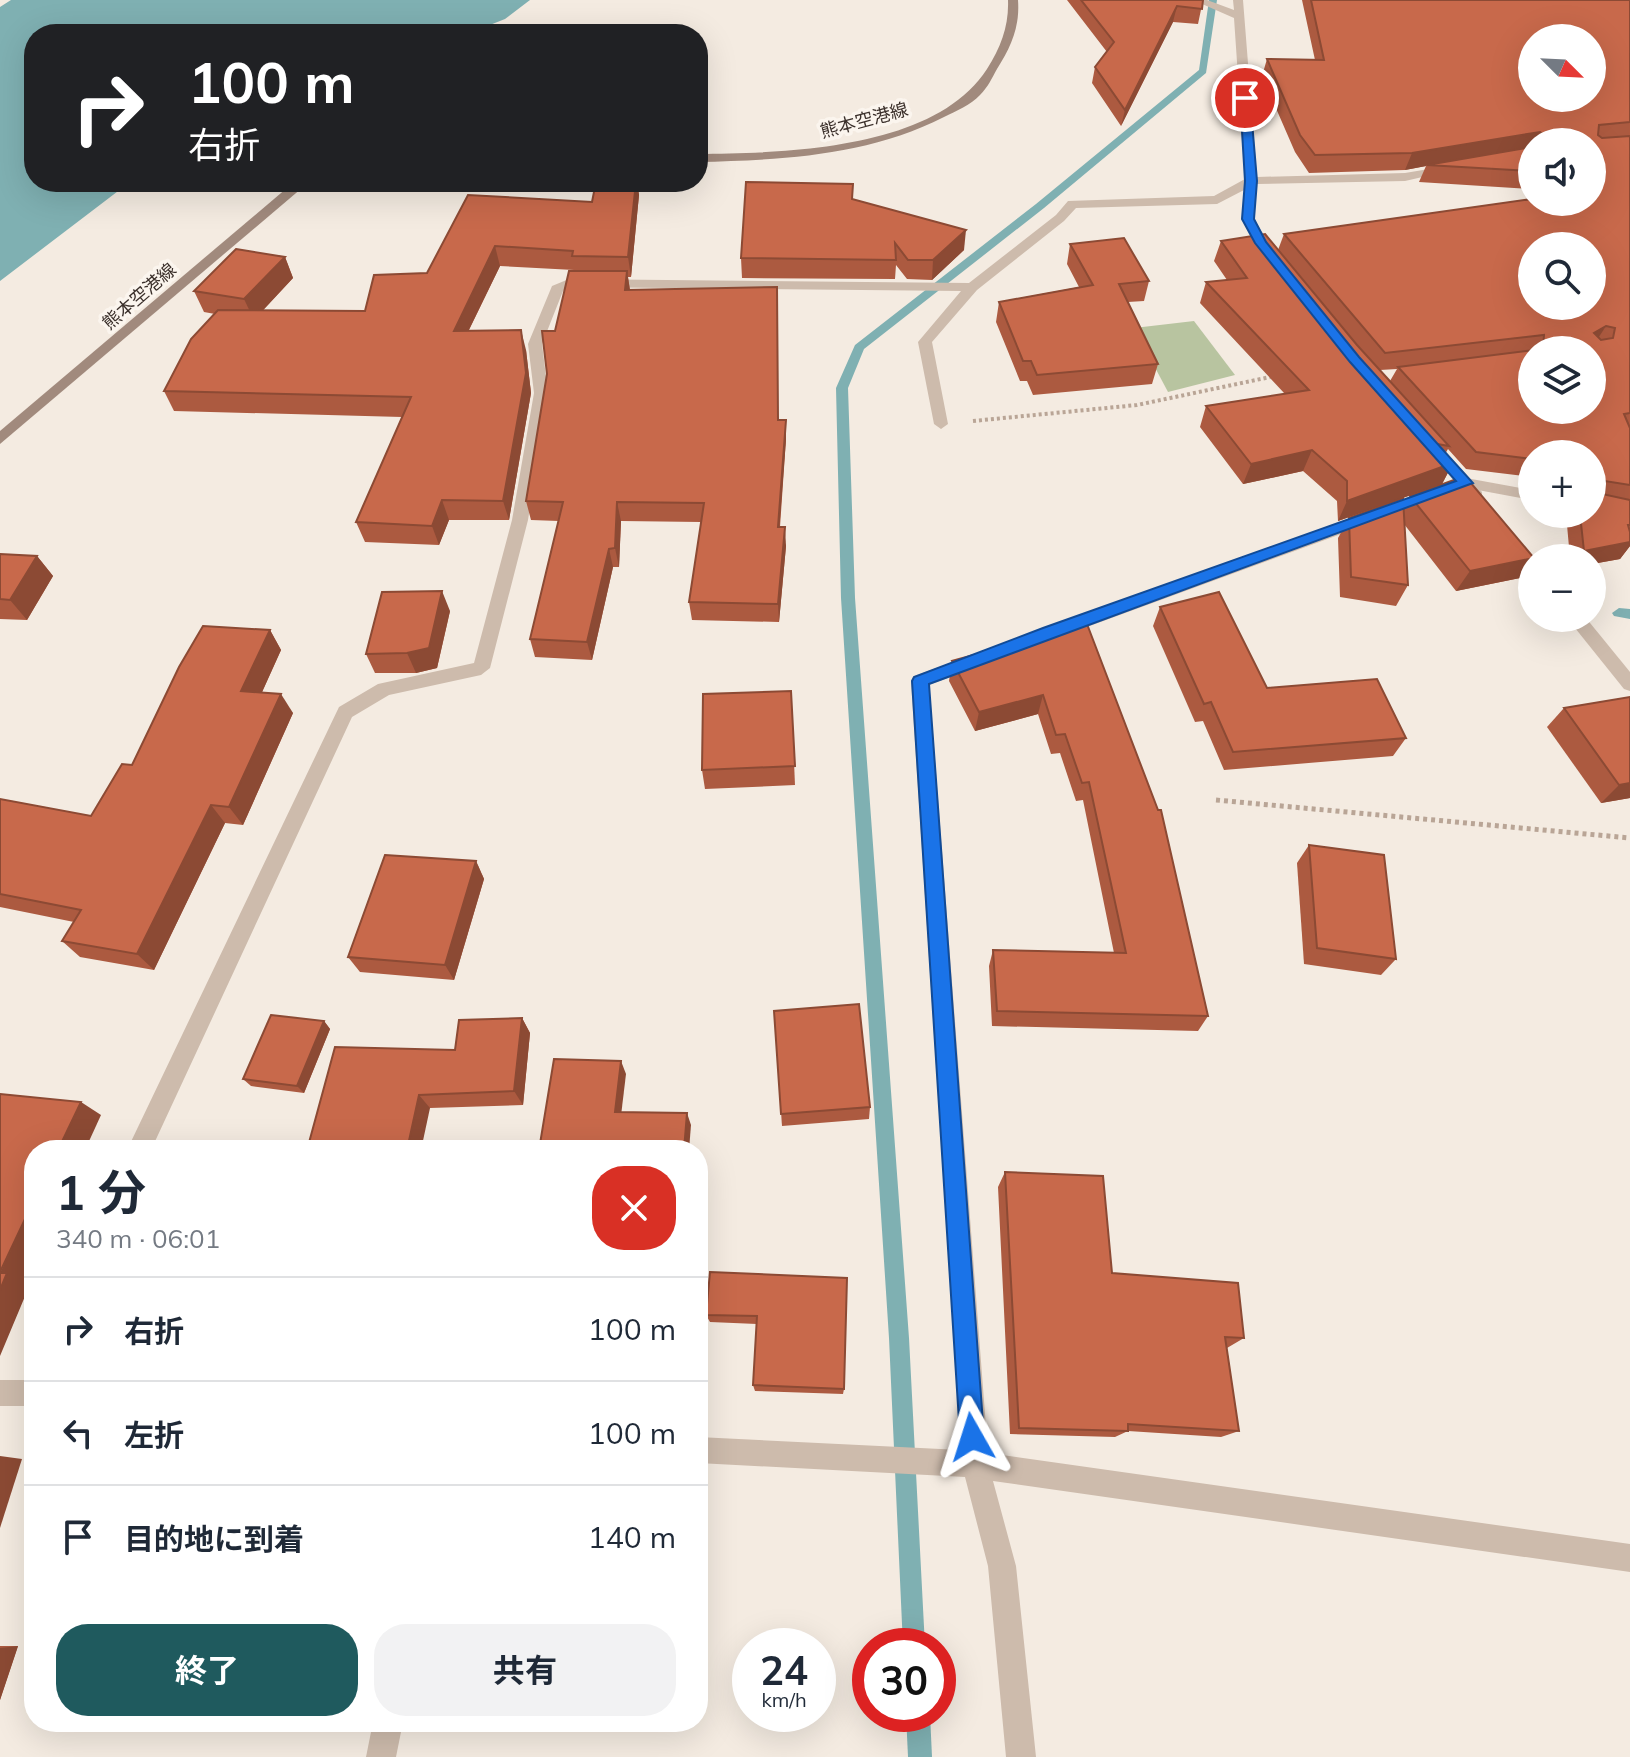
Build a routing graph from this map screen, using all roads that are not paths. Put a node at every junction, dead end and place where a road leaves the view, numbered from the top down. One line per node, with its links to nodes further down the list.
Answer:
1 (1013, 0): 5 (main road, 熊本空港線)
2 (1198, 0): 4 (street)
3 (1238, 0): 4 (street)
4 (1239, 16): 7 (street)
5 (708, 158)
6 (1461, 167): 7 (street)
7 (1251, 181): 9 (street); 10 (street)
8 (287, 192): 13 (main road, 熊本空港線)
9 (1279, 266)
10 (972, 287): 11 (street); 19 (street)
11 (941, 424)
12 (1424, 437): 14 (street)
13 (0, 439)
14 (1466, 483): 15 (street); 16 (street); 23 (street)
15 (1518, 492)
16 (1485, 506)
17 (1587, 632): 18 (street)
18 (1630, 684)
19 (144, 1140)
20 (24, 1389): 21 (street)
21 (0, 1393)
22 (708, 1450): 23 (street)
23 (969, 1465): 24 (street); 27 (street)
24 (1630, 1558)
25 (386, 1732): 26 (street)
26 (381, 1757)
27 (1021, 1757)

